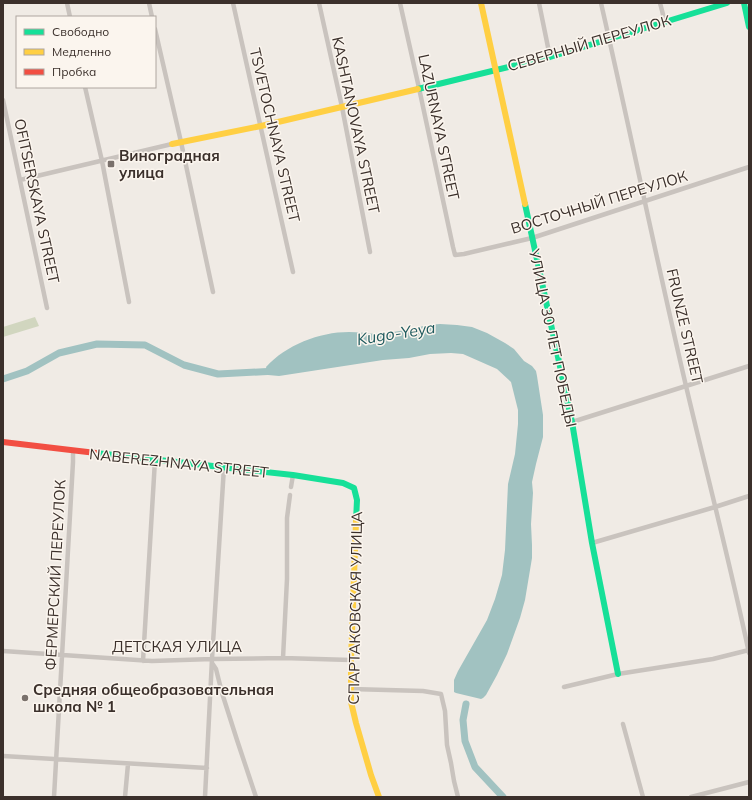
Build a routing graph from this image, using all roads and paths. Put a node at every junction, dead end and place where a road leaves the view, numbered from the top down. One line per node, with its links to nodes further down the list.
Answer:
1 (67, 3): 12 (street)
2 (149, 3): 13 (street)
3 (233, 3): 24 (street, TSVETOCHNAYA STREET)
4 (319, 3): 23 (street, KASHTANOVAYA STREET)
5 (400, 3): 21 (street, LAZURNAYA STREET)
6 (481, 3): 19 (street, УЛИЦА 30 ЛЕТ ПОБЕДЫ)
7 (539, 3): 18 (street)
8 (601, 3): 17 (street, FRUNZE STREET)
9 (660, 3): 14 (street)
10 (727, 3): 14 (street, СЕВЕРНЫЙ ПЕРЕУЛОК)
11 (744, 3): 15 (street)
12 (70, 16)
13 (152, 16)
14 (665, 22): 17 (street, СЕВЕРНЫЙ ПЕРЕУЛОК)
15 (749, 27)
16 (156, 33): 25 (street)
17 (609, 40): 18 (street, СЕВЕРНЫЙ ПЕРЕУЛОК); 30 (street, FRUNZE STREET)
18 (550, 57): 19 (street, СЕВЕРНЫЙ ПЕРЕУЛОК)
19 (496, 70): 21 (street, СЕВЕРНЫЙ ПЕРЕУЛОК); 31 (street, УЛИЦА 30 ЛЕТ ПОБЕДЫ)
20 (85, 88): 27 (street)
21 (420, 88): 23 (street, СЕВЕРНЫЙ ПЕРЕУЛОК); 33 (street, LAZURNAYA STREET)
22 (3, 100): 29 (street, OFITSERSKAYA STREET)
23 (342, 107): 24 (street, СЕВЕРНЫЙ ПЕРЕУЛОК); 32 (street, KASHTANOVAYA STREET)
24 (261, 126): 25 (street, СЕВЕРНЫЙ ПЕРЕУЛОК); 34 (street, TSVETOCHNAYA STREET)
25 (181, 142): 26 (street, СЕВЕРНЫЙ ПЕРЕУЛОК); 35 (street)
26 (172, 144): 27 (street)
27 (102, 161): 29 (street); 36 (street)
28 (749, 167): 30 (street, ВОСТОЧНЫЙ ПЕРЕУЛОК)
29 (20, 180): 37 (street, OFITSERSKAYA STREET)
30 (644, 201): 31 (street, ВОСТОЧНЫЙ ПЕРЕУЛОК); 39 (street, FRUNZE STREET)
31 (532, 238): 33 (street, ВОСТОЧНЫЙ ПЕРЕУЛОК); 40 (street, УЛИЦА 30 ЛЕТ ПОБЕДЫ)
32 (370, 252)
33 (455, 255)
34 (293, 272)
35 (213, 292)
36 (129, 302)
37 (47, 308)
38 (749, 366): 39 (street)
39 (686, 386): 40 (street); 50 (street, FRUNZE STREET)
40 (572, 422): 51 (street, УЛИЦА 30 ЛЕТ ПОБЕДЫ)
41 (3, 442): 42 (street, NABEREZHNAYA STREET)
42 (73, 451): 43 (street, NABEREZHNAYA STREET); 54 (street, ФЕРМЕРСКИЙ ПЕРЕУЛОК)
43 (155, 460): 44 (street, NABEREZHNAYA STREET); 57 (street)
44 (224, 467): 45 (street, NABEREZHNAYA STREET); 58 (street)
45 (293, 475): 46 (street); 47 (street, NABEREZHNAYA STREET)
46 (291, 487)
47 (354, 488): 56 (street, СПАРТАКОВСКАЯ УЛИЦА)
48 (290, 495): 55 (street)
49 (749, 496): 50 (street)
50 (715, 507): 51 (street); 53 (street, FRUNZE STREET)
51 (592, 543): 59 (street, УЛИЦА 30 ЛЕТ ПОБЕДЫ)
52 (3, 651): 54 (street, ДЕТСКАЯ УЛИЦА)
53 (749, 651): 59 (street)
54 (62, 655): 57 (street, ДЕТСКАЯ УЛИЦА); 64 (street, ФЕРМЕРСКИЙ ПЕРЕУЛОК)
55 (283, 658): 56 (street, ДЕТСКАЯ УЛИЦА); 58 (street, ДЕТСКАЯ УЛИЦА)
56 (351, 660): 61 (street, СПАРТАКОВСКАЯ УЛИЦА)
57 (142, 661): 58 (street, ДЕТСКАЯ УЛИЦА)
58 (212, 661): 66 (street); 71 (street)
59 (618, 674): 60 (street)
60 (564, 687)
61 (351, 689): 72 (street, СПАРТАКОВСКАЯ УЛИЦА); 73 (street)
62 (624, 724): 74 (street)
63 (3, 756): 64 (street)
64 (57, 759): 65 (street); 68 (street, ФЕРМЕРСКИЙ ПЕРЕУЛОК)
65 (128, 764): 66 (street); 69 (street)
66 (207, 768): 70 (street)
67 (749, 782): 75 (street)
68 (54, 797)
69 (125, 797)
70 (205, 797)
71 (256, 797)
72 (379, 797)
73 (458, 797)
74 (643, 797)
75 (691, 797)

